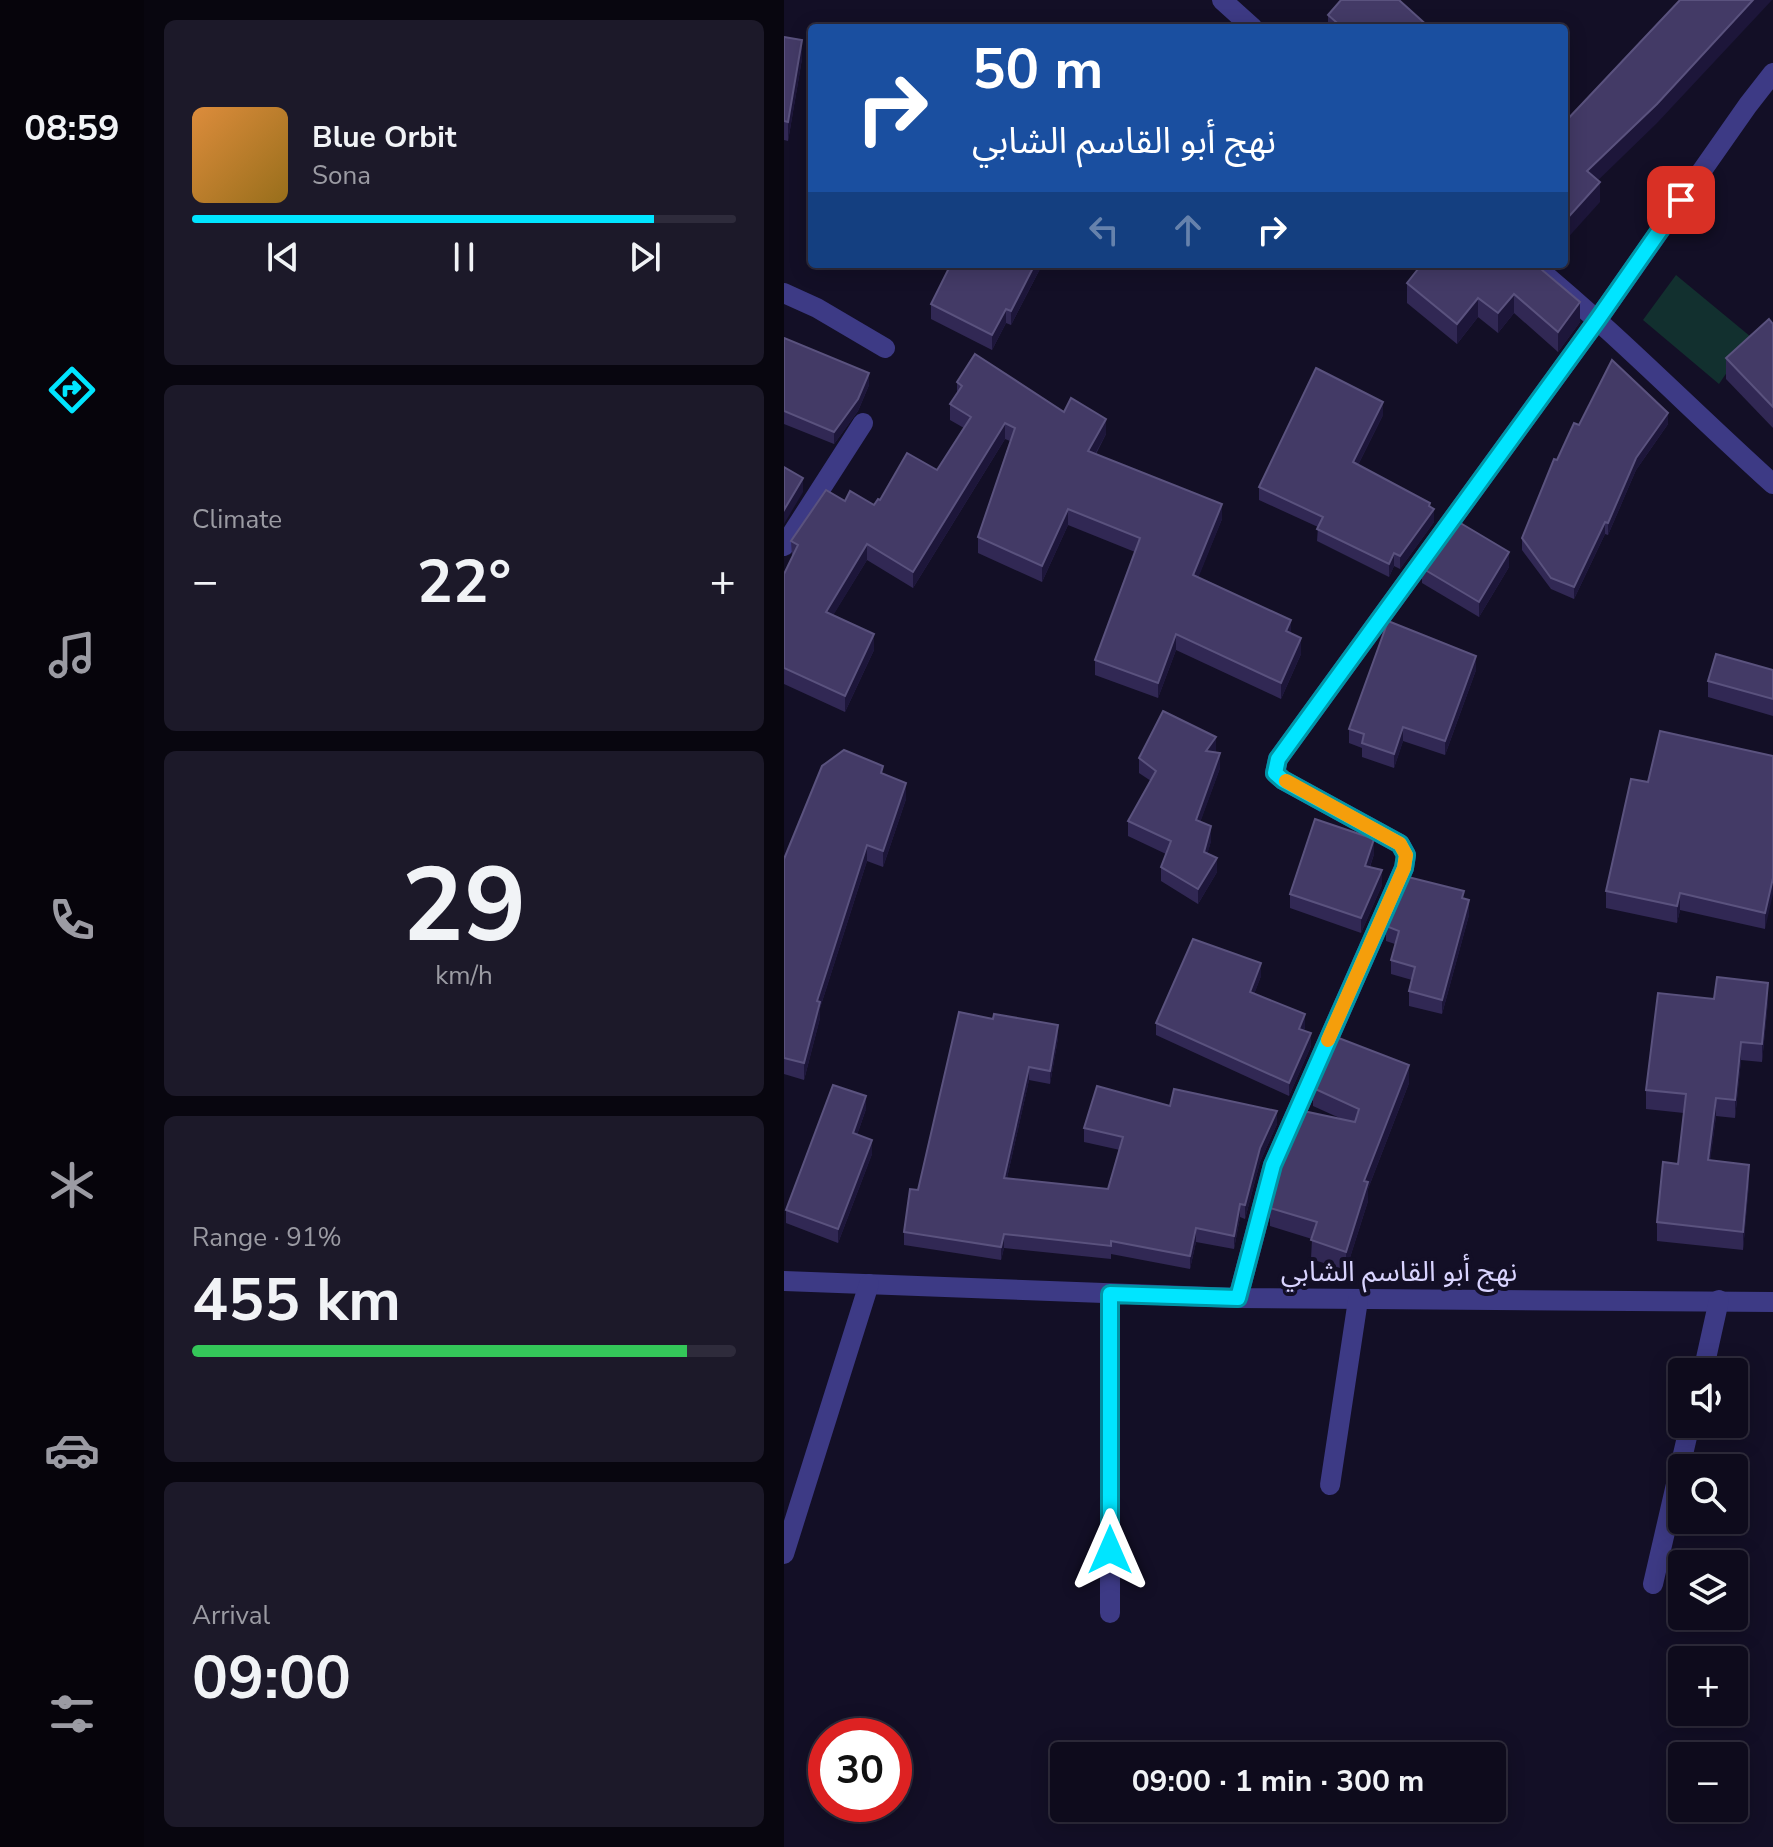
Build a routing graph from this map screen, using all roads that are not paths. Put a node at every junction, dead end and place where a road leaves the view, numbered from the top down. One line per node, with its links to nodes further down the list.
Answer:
1 (1222, 0): 2 (street)
2 (1249, 24)
3 (1773, 73): 6 (street)
4 (1537, 268): 6 (street)
5 (784, 293): 7 (street)
6 (1598, 319): 9 (street); 14 (street)
7 (885, 348)
8 (863, 423): 10 (street)
9 (1773, 484)
10 (784, 546)
11 (784, 1281): 12 (street, نهج أبو القاسم الشابي)
12 (869, 1284): 13 (street, نهج أبو القاسم الشابي); 21 (street)
13 (1110, 1294): 14 (street, نهج أبو القاسم الشابي); 23 (street)
14 (1238, 1298): 15 (street, نهج أبو القاسم الشابي)
15 (1358, 1300): 16 (street, نهج أبو القاسم الشابي); 20 (street)
16 (1719, 1300): 17 (street, نهج أبو القاسم الشابي); 18 (street)
17 (1773, 1302)
18 (1706, 1358)
19 (1687, 1438): 22 (street)
20 (1330, 1485)
21 (784, 1554)
22 (1653, 1584)
23 (1110, 1613)

